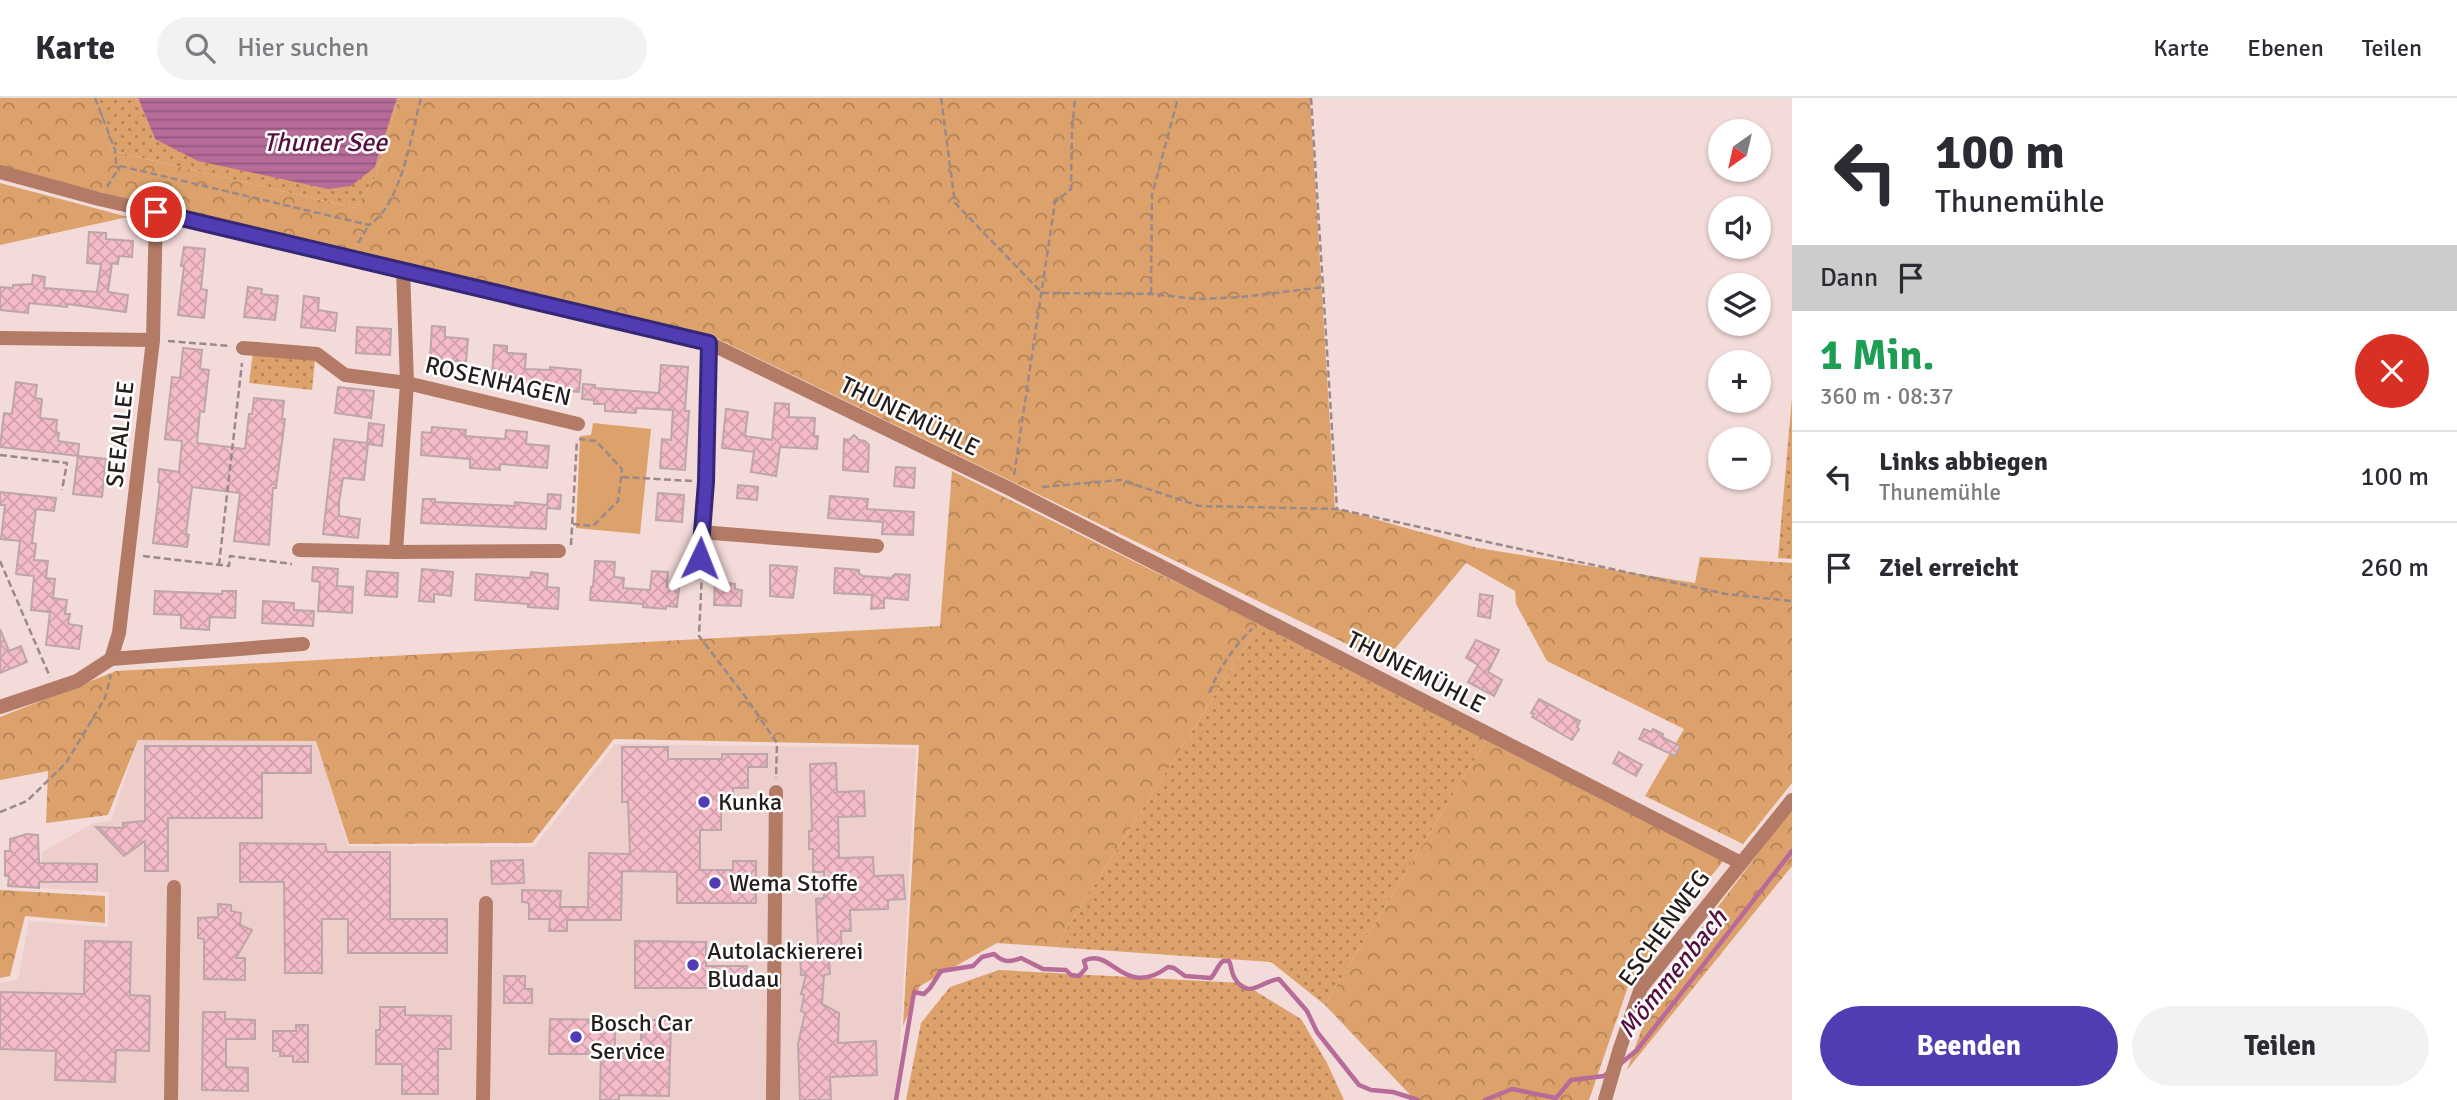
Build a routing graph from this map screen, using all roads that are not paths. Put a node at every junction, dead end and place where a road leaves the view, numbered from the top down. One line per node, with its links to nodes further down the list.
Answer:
1 (0, 172): 2 (street, THUNEMÜHLE)
2 (156, 212): 3 (street, THUNEMÜHLE); 5 (street, SEEALLEE)
3 (403, 269): 6 (street, THUNEMÜHLE); 8 (street, ROSENHAGEN)
4 (0, 338): 5 (street)
5 (153, 340): 17 (street, SEEALLEE)
6 (709, 343): 10 (street); 21 (street, THUNEMÜHLE)
7 (243, 348): 8 (street)
8 (407, 383): 9 (street, ROSENHAGEN); 14 (street, ROSENHAGEN)
9 (578, 431)
10 (700, 532): 11 (street); 15 (street)
11 (877, 546)
12 (299, 550): 14 (street)
13 (559, 551): 14 (street)
14 (396, 552)
15 (700, 558)
16 (303, 644): 17 (street)
17 (113, 659): 18 (street)
18 (0, 707)
19 (776, 793): 26 (street)
20 (1792, 800): 21 (street, ESCHENWEG)
21 (1741, 863): 27 (street, ESCHENWEG)
22 (174, 887): 24 (street)
23 (486, 903): 25 (street)
24 (171, 1100)
25 (483, 1100)
26 (774, 1100)
27 (1605, 1100)

